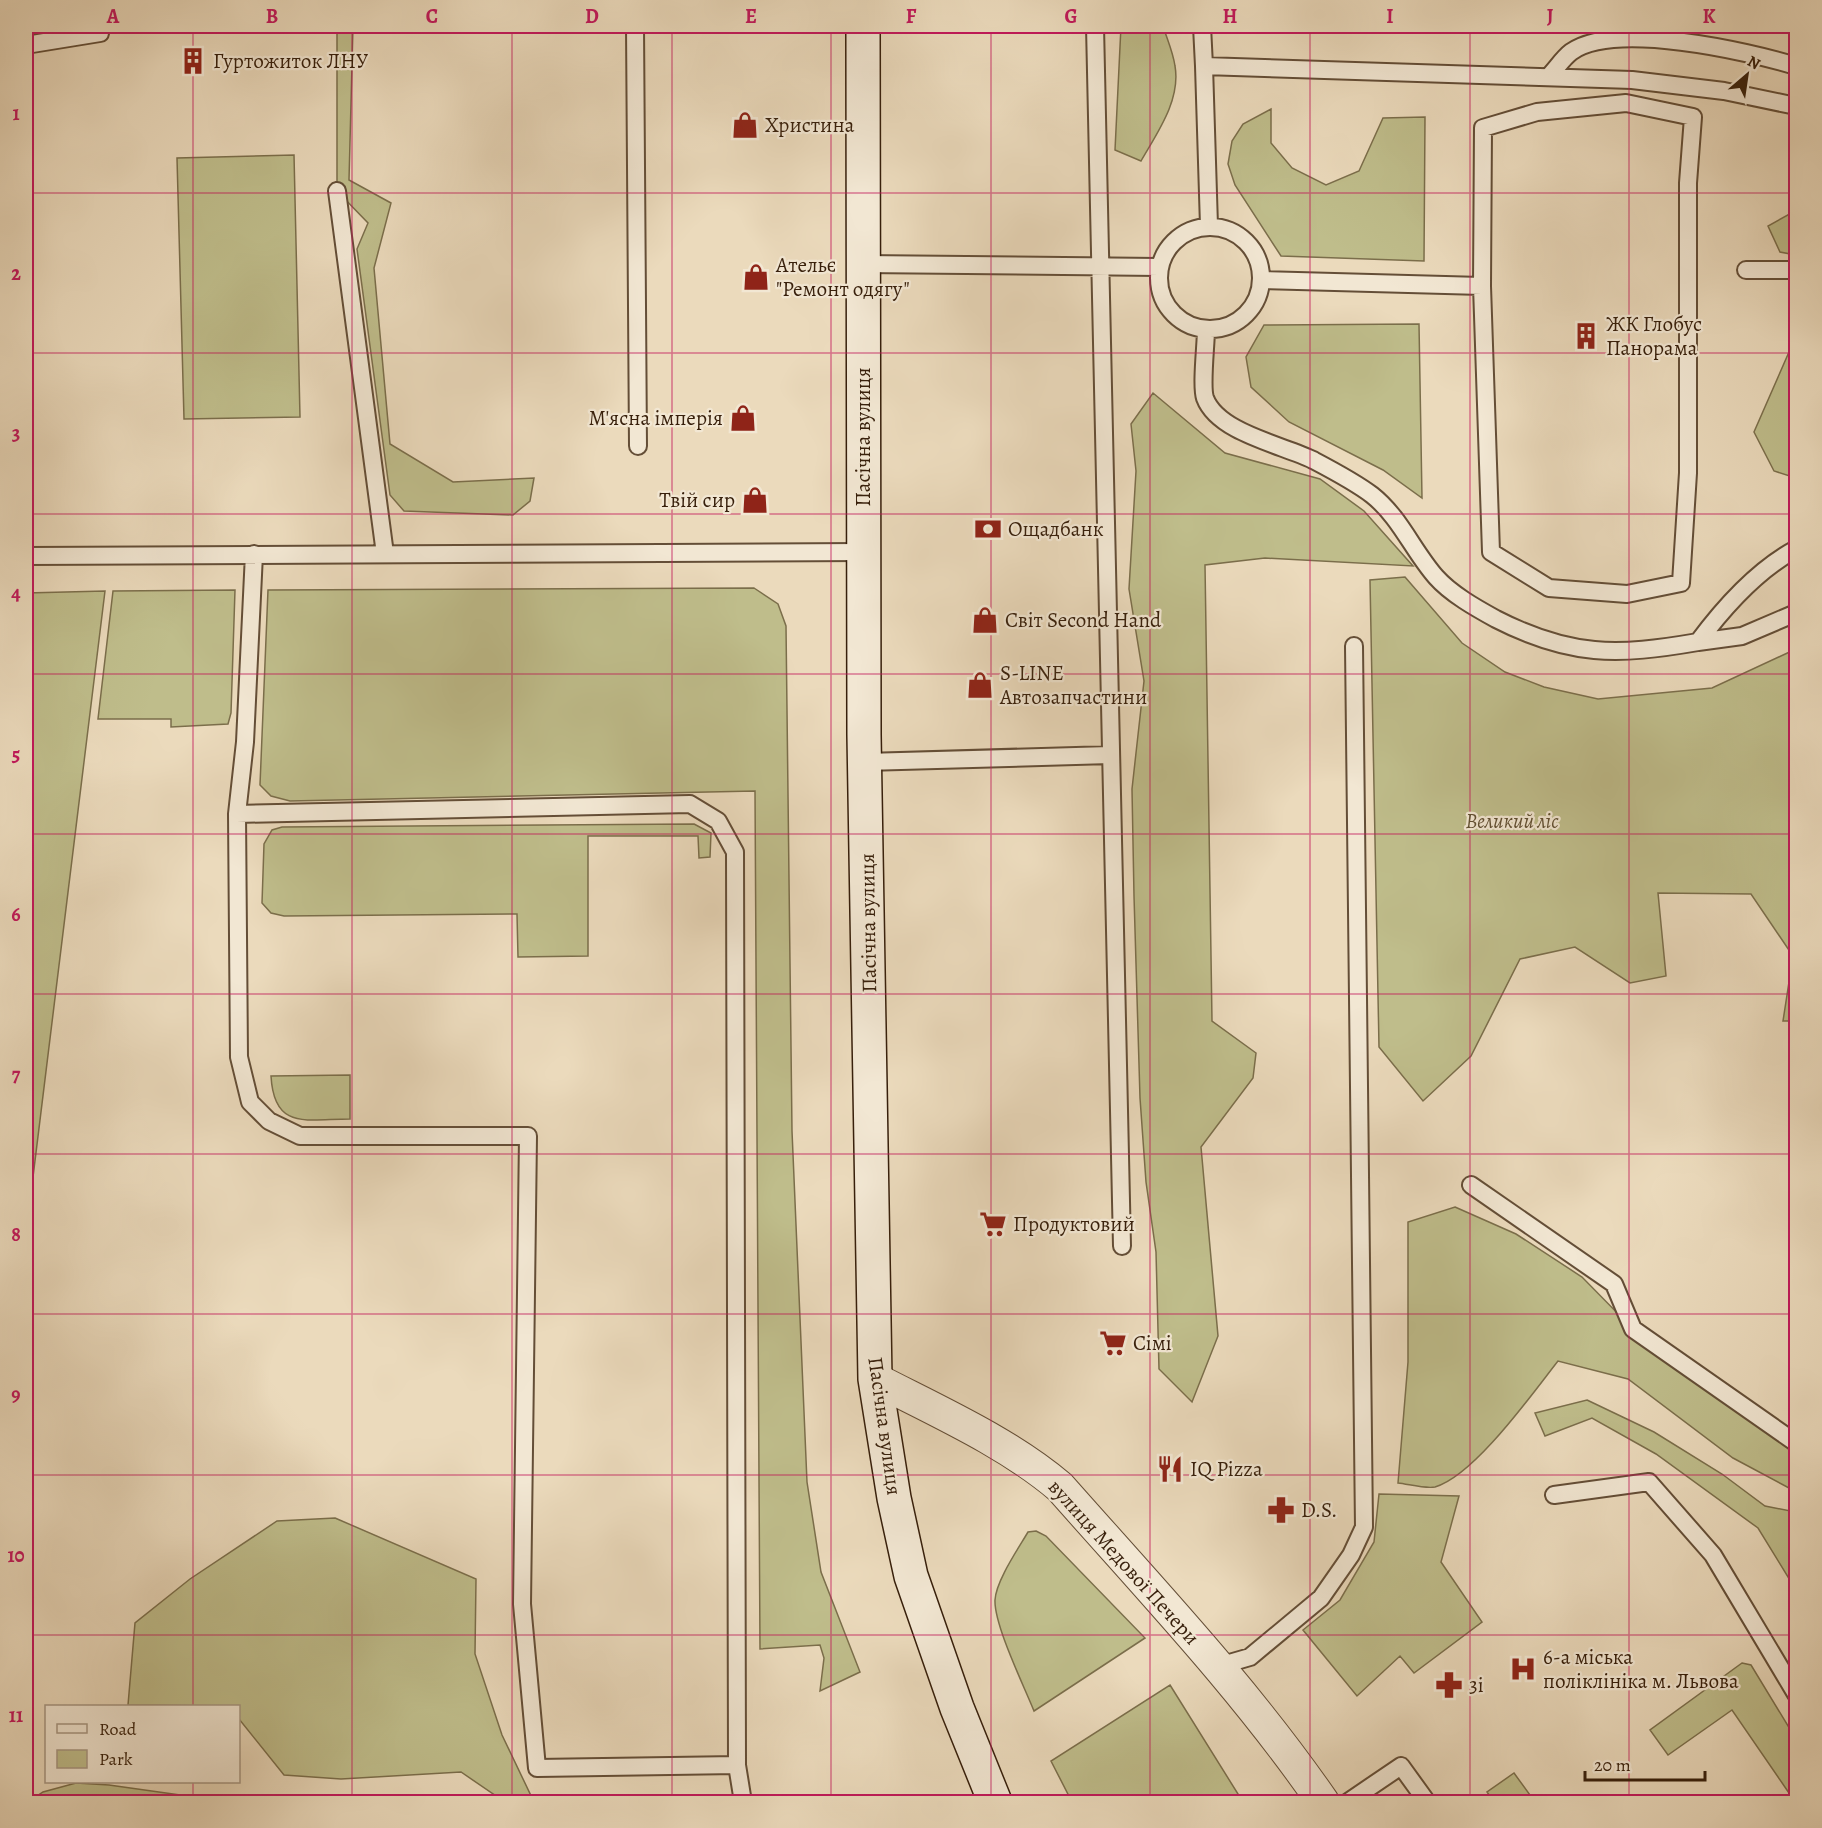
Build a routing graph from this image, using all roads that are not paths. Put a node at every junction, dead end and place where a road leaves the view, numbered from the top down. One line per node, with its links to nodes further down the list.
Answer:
1 (101, 26): 6 (lane)
2 (635, 26): 21 (lane)
3 (863, 26): 13 (main road, Пасічна вулиця)
4 (1095, 26): 14 (lane)
5 (1202, 26): 7 (lane)
6 (26, 45)
7 (1204, 66): 9 (lane); 12 (lane)
8 (1797, 66): 9 (lane)
9 (1549, 76): 10 (lane)
10 (1797, 106)
11 (337, 191): 25 (lane)
12 (1209, 226): 15 (lane); 18 (lane)
13 (862, 264): 14 (lane); 23 (main road, Пасічна вулиця)
14 (1101, 266): 15 (lane); 30 (lane)
15 (1160, 267): 20 (lane)
16 (1746, 270): 17 (lane)
17 (1797, 270)
18 (1262, 280): 19 (lane); 20 (lane)
19 (1482, 286): 19 (lane)
20 (1206, 329): 28 (lane)
21 (638, 446)
22 (1797, 549): 28 (lane)
23 (864, 552): 25 (lane); 31 (main road, Пасічна вулиця)
24 (254, 554): 25 (lane); 26 (lane); 32 (lane)
25 (385, 554)
26 (26, 556)
27 (1797, 613): 28 (lane)
28 (1698, 642)
29 (1354, 646): 38 (lane)
30 (1110, 755): 31 (lane); 34 (lane)
31 (865, 762): 35 (main road, Пасічна вулиця)
32 (237, 814): 40 (lane); 40 (lane)
33 (1471, 1185): 36 (lane)
34 (1122, 1246)
35 (875, 1379): 38 (street, вулиця Медової Печери); 42 (main road, Пасічна вулиця)
36 (1797, 1443)
37 (1554, 1495): 39 (lane)
38 (1219, 1666): 43 (street, вулиця Медової Печери)
39 (1797, 1694)
40 (737, 1765): 41 (lane)
41 (743, 1803)
42 (995, 1803)
43 (1323, 1803)
44 (1348, 1803): 45 (lane)
45 (1427, 1803)

